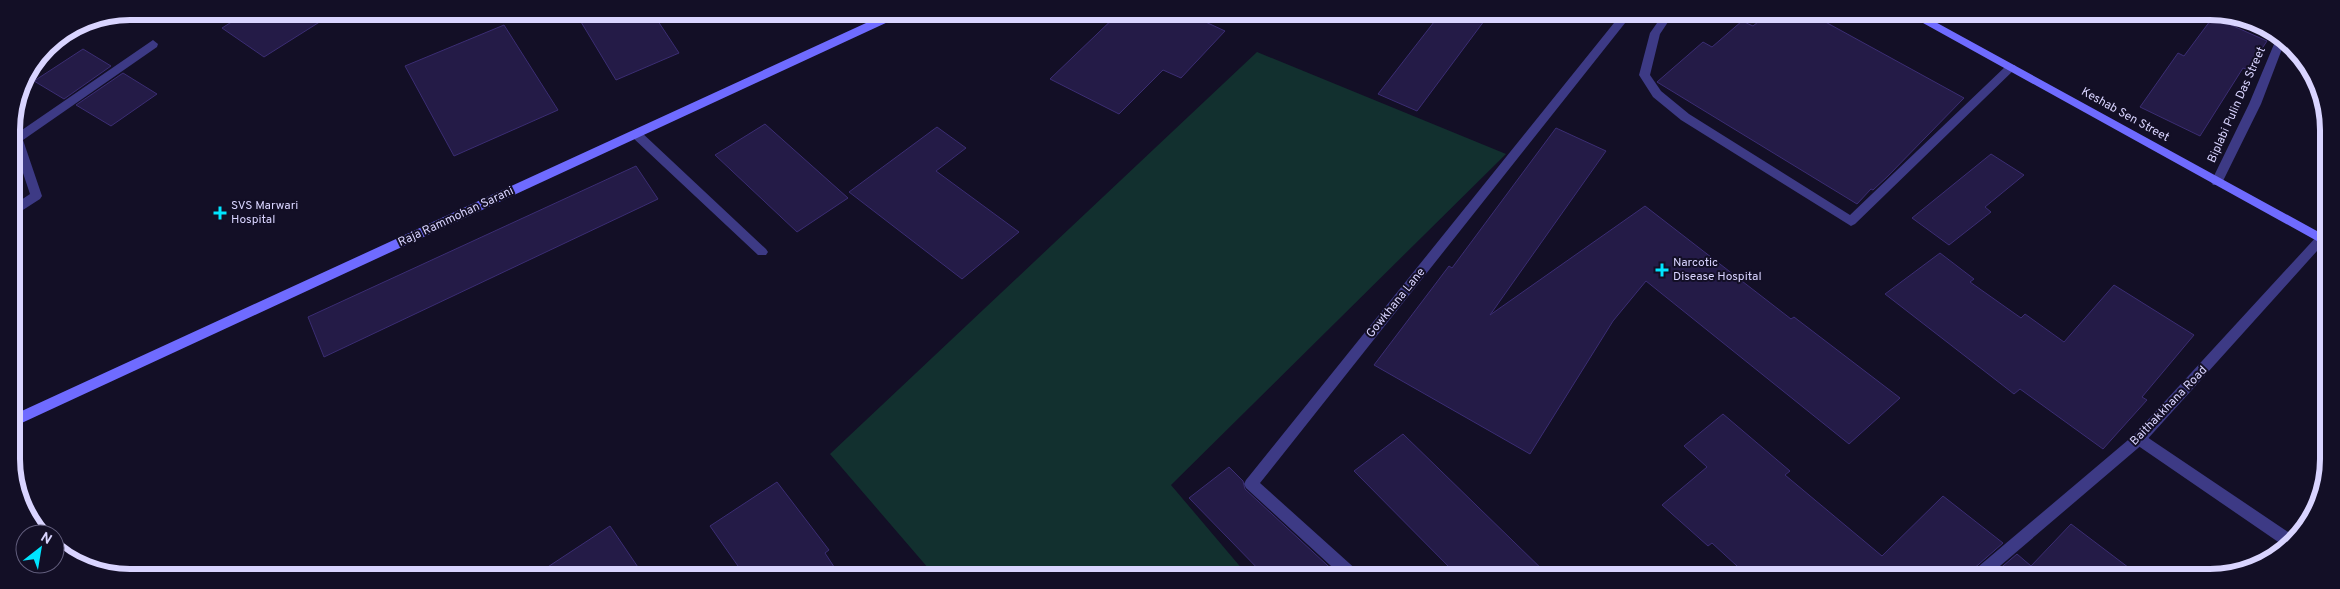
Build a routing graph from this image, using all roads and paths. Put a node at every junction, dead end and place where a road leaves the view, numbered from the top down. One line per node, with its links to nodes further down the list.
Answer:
1 (882, 20): 9 (main road, Raja Rammohan Sarani)
2 (1622, 20): 19 (street, Gowkhana Lane)
3 (1664, 20): 7 (street)
4 (1923, 20): 7 (main road, Keshab Sen Street)
5 (153, 44): 8 (street)
6 (2279, 44): 11 (street, Biplabi Pulin Das Street)
7 (2011, 68): 11 (main road, Keshab Sen Street)
8 (20, 131)
9 (636, 134): 15 (street); 16 (main road, Raja Rammohan Sarani)
10 (20, 152): 12 (street)
11 (2218, 182): 13 (main road, Keshab Sen Street)
12 (20, 207)
13 (2320, 238)
14 (2320, 244): 17 (street, Baithakkhana Road)
15 (762, 252)
16 (20, 418)
17 (2139, 439): 18 (street); 20 (street, Baithakkhana Road)
18 (2286, 539)
19 (1345, 569)
20 (1986, 569)

